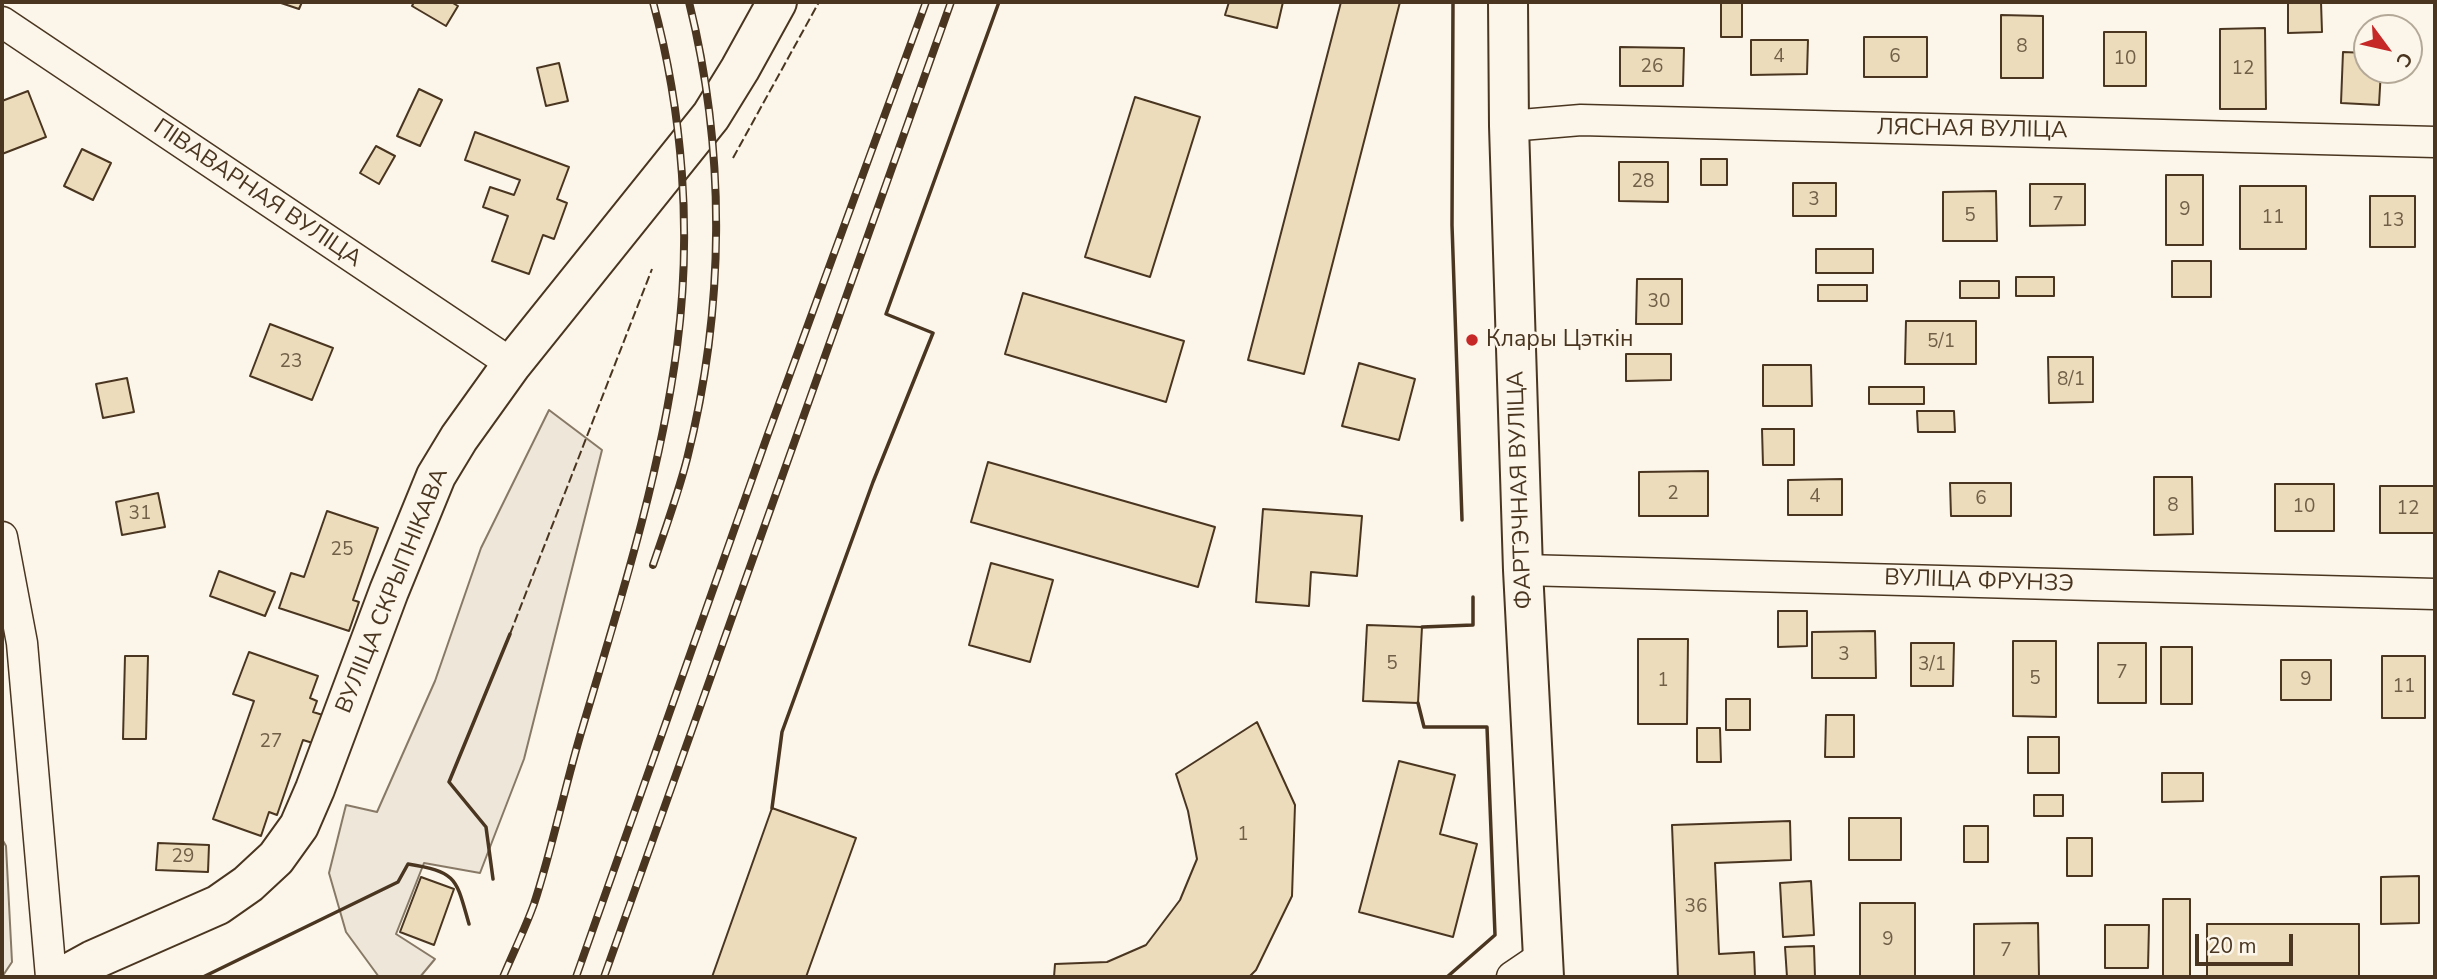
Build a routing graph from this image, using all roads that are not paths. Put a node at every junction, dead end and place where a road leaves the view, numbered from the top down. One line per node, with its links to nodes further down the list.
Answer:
1 (777, 2): 6 (street, ВУЛІЦА СКРЫПНІКАВА)
2 (1508, 2): 4 (street, ФАРТЭЧНАЯ ВУЛІЦА)
3 (2, 22): 6 (street, ПІВАВАРНАЯ ВУЛІЦА)
4 (1509, 126): 5 (street, ЛЯСНАЯ ВУЛІЦА); 8 (street, ФАРТЭЧНАЯ ВУЛІЦА)
5 (2435, 142)
6 (512, 365): 12 (street, ВУЛІЦА СКРЫПНІКАВА)
7 (2, 537): 11 (street)
8 (1523, 570): 9 (street, ВУЛІЦА ФРУНЗЭ); 10 (street, ФАРТЭЧНАЯ ВУЛІЦА)
9 (2435, 594)
10 (1533, 970)
11 (51, 977)
12 (62, 977)

